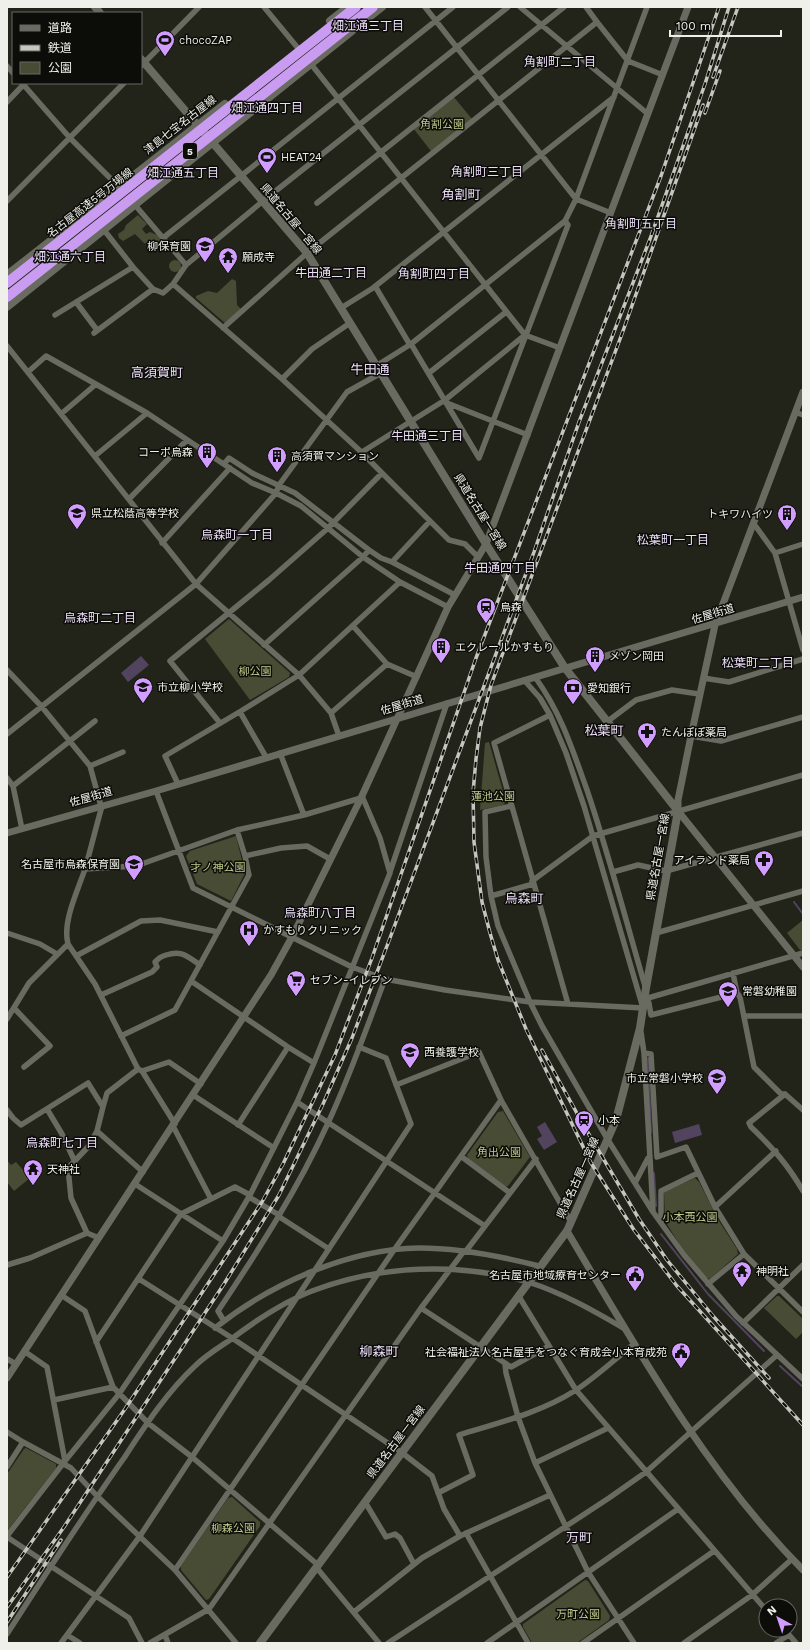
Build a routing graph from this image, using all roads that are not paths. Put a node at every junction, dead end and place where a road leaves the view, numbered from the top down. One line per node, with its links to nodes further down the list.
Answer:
1 (199, 7): 22 (street)
2 (264, 7): 19 (street)
3 (348, 7): 19 (main road, 津島七宝名古屋線)
4 (356, 7): 60 (highway, 名古屋高速5号万場線 / 5)
5 (373, 7): 62 (highway, 名古屋高速5号万場線 / 5)
6 (382, 7): 23 (main road)
7 (425, 7): 15 (street)
8 (453, 7): 15 (street)
9 (508, 7): 20 (street)
10 (520, 7): 17 (street)
11 (564, 7): 17 (street)
12 (586, 7): 16 (street)
13 (648, 7): 21 (street)
14 (688, 7): 25 (street)
15 (436, 20): 20 (street); 30 (street)
16 (597, 22): 18 (street); 21 (street)
17 (542, 25): 18 (street); 24 (street)
18 (568, 46): 28 (street); 31 (street)
19 (298, 47): 35 (main road, 津島七宝名古屋線)
20 (457, 47): 24 (street); 34 (street)
21 (628, 61): 25 (street); 28 (street)
22 (142, 63): 35 (main road, 県道名古屋一宮線)
23 (311, 64): 30 (street); 37 (main road)
24 (479, 74): 31 (street); 38 (street)
25 (663, 75): 33 (street)
26 (24, 84): 32 (street); 36 (street)
27 (123, 84): 36 (street)
28 (617, 90): 29 (street); 33 (street)
29 (615, 96): 39 (street); 43 (street)
30 (338, 98): 34 (street); 40 (street)
31 (500, 101): 39 (street); 41 (street)
32 (7, 102)
33 (648, 114): 48 (street)
34 (360, 125): 38 (street); 44 (street)
35 (197, 126): 37 (main road, 県道名古屋一宮線); 42 (main road, 津島七宝名古屋線)
36 (70, 138): 42 (street); 45 (street)
37 (212, 142): 40 (main road, 県道名古屋一宮線); 47 (main road)
38 (380, 152): 41 (street); 46 (street)
39 (541, 154): 43 (street); 51 (street)
40 (240, 175): 44 (main road, 県道名古屋一宮線); 52 (street)
41 (401, 179): 51 (street); 53 (street)
42 (119, 187): 56 (main road, 津島七宝名古屋線)
43 (576, 199): 48 (street); 49 (street)
44 (263, 201): 53 (main road, 県道名古屋一宮線); 54 (street)
45 (7, 202)
46 (316, 203)
47 (135, 205): 50 (main road); 52 (street); 60 (highway)
48 (611, 213): 73 (street)
49 (565, 221): 58 (street); 70 (street)
50 (104, 230): 55 (street); 64 (main road)
51 (443, 232): 58 (street); 59 (street)
52 (163, 238): 54 (street)
53 (307, 253): 65 (main road, 県道名古屋一宮線); 69 (street)
54 (186, 265): 57 (street)
55 (133, 267): 61 (street); 63 (street)
56 (7, 275)
57 (173, 284): 61 (street); 69 (street)
58 (485, 285): 66 (street); 71 (street)
59 (375, 286): 65 (street); 71 (street)
60 (9, 287)
61 (153, 289): 63 (street)
62 (7, 297)
63 (76, 302): 67 (street)
64 (7, 307)
65 (341, 308): 68 (main road, 県道名古屋一宮線)
66 (506, 312): 70 (street); 76 (street)
67 (55, 315)
68 (350, 323): 74 (main road, 県道名古屋一宮線); 77 (street)
69 (223, 328): 77 (street)
70 (525, 335): 73 (street); 80 (street); 87 (street)
71 (410, 344): 74 (street); 76 (street)
72 (7, 346): 75 (street)
73 (560, 348): 88 (street)
74 (378, 369): 85 (street); 86 (main road, 県道名古屋一宮線)
75 (28, 372): 78 (street); 83 (street)
76 (429, 373): 80 (street)
77 (282, 379): 85 (street)
78 (95, 385): 82 (street); 83 (street)
79 (803, 392): 81 (street)
80 (446, 402): 86 (street); 87 (street); 87 (street)
81 (795, 412): 84 (street); 100 (street)
82 (147, 413): 89 (street); 91 (street)
83 (61, 414): 91 (street)
84 (803, 416)
85 (326, 420): 90 (street); 95 (street)
86 (411, 421): 90 (street); 104 (main road, 県道名古屋一宮線)
87 (494, 421): 88 (street)
88 (528, 435): 104 (street)
89 (187, 440): 92 (street); 97 (street)
90 (362, 452): 94 (street)
91 (95, 456): 97 (street)
92 (224, 464): 93 (street); 95 (street)
93 (230, 468): 96 (street); 102 (street)
94 (382, 473): 98 (street); 99 (street)
95 (279, 485): 96 (street); 99 (street)
96 (276, 493): 101 (street); 111 (street)
97 (128, 499): 102 (street)
98 (430, 521): 108 (street); 109 (street)
99 (334, 522): 101 (street); 105 (street)
100 (754, 524): 106 (street); 117 (street)
101 (327, 529): 107 (street); 116 (street)
102 (162, 543): 111 (street)
103 (803, 543): 106 (street)
104 (486, 544): 108 (street); 123 (main road, 県道名古屋一宮線)
105 (369, 550): 107 (street); 109 (street)
106 (775, 553): 114 (street)
107 (363, 557): 110 (street); 119 (street)
108 (478, 557): 112 (street)
109 (392, 562): 112 (street)
110 (400, 582): 115 (street); 118 (street)
111 (196, 584): 116 (street); 132 (street)
112 (455, 595): 115 (street)
113 (803, 597): 114 (street, 佐屋街道)
114 (789, 601): 117 (street, 佐屋街道); 120 (street)
115 (448, 606): 126 (street)
116 (229, 613): 119 (street); 140 (street)
117 (715, 625): 123 (street, 佐屋街道); 128 (street)
118 (353, 626): 122 (street); 125 (street)
119 (264, 645): 125 (street)
120 (803, 650)
121 (803, 659): 128 (street)
122 (387, 664): 126 (street); 134 (street)
123 (565, 668): 127 (street, 佐屋街道); 139 (main road, 県道名古屋一宮線)
124 (7, 670): 132 (street)
125 (298, 675): 133 (street); 134 (street)
126 (417, 677): 136 (street)
127 (535, 677): 129 (street, 佐屋街道); 162 (street)
128 (703, 678): 130 (street)
129 (524, 680): 131 (street, 佐屋街道); 135 (street)
130 (699, 694): 139 (street); 143 (street)
131 (447, 703): 136 (street, 佐屋街道); 172 (street)
132 (42, 707): 141 (street); 144 (street)
133 (240, 712): 140 (street); 147 (street)
134 (331, 713): 142 (street)
135 (550, 715): 156 (street); 164 (street)
136 (399, 717): 142 (street, 佐屋街道); 154 (street)
137 (803, 717): 143 (street)
138 (95, 722): 144 (street)
139 (608, 722): 157 (main road, 県道名古屋一宮線)
140 (220, 723): 151 (street)
141 (7, 734)
142 (339, 736): 146 (street, 佐屋街道)
143 (691, 736): 157 (street)
144 (70, 741): 148 (street); 152 (street)
145 (123, 752): 148 (street)
146 (280, 753): 147 (street, 佐屋街道); 158 (street)
147 (266, 757): 151 (street, 佐屋街道)
148 (90, 766): 155 (street)
149 (803, 775): 157 (street)
150 (7, 778): 152 (street)
151 (178, 784): 153 (street, 佐屋街道)
152 (13, 786): 159 (street)
153 (156, 790): 155 (street, 佐屋街道); 165 (street)
154 (362, 797): 158 (street); 167 (street); 172 (street)
155 (101, 806): 159 (street, 佐屋街道); 169 (street)
156 (511, 806): 173 (street); 175 (street)
157 (678, 811): 162 (street); 168 (street); 170 (main road, 県道名古屋一宮線)
158 (304, 815): 160 (street)
159 (22, 829): 161 (street, 佐屋街道)
160 (237, 830): 165 (street); 166 (street)
161 (7, 833)
162 (602, 833): 164 (street); 171 (street)
163 (803, 833): 168 (street)
164 (593, 836): 173 (street); 200 (street)
165 (178, 851): 169 (street); 177 (street)
166 (245, 856): 167 (street); 177 (street)
167 (330, 858): 181 (street)
168 (715, 858): 170 (street); 176 (street)
169 (85, 869): 182 (street)
170 (666, 871): 171 (street); 180 (main road, 県道名古屋一宮線)
171 (613, 872): 193 (street)
172 (390, 873): 189 (street)
173 (533, 883): 175 (street); 198 (street)
174 (803, 891): 176 (street)
175 (491, 896): 197 (street)
176 (753, 905): 180 (street); 185 (street)
177 (231, 908): 178 (street); 181 (street)
178 (218, 932): 186 (street); 187 (street)
179 (7, 933): 184 (street)
180 (656, 933): 193 (main road, 県道名古屋一宮線)
181 (292, 937): 189 (street); 203 (street)
182 (68, 944): 184 (street); 186 (street)
183 (803, 953): 185 (street)
184 (57, 954): 199 (street)
185 (793, 955): 188 (street); 190 (street)
186 (76, 956): 195 (street)
187 (200, 965): 192 (street); 195 (street)
188 (803, 967)
189 (352, 968): 191 (street); 210 (street)
190 (733, 973): 194 (street); 196 (street)
191 (385, 978): 197 (street); 208 (street)
192 (191, 981): 203 (street); 206 (street)
193 (646, 988): 196 (main road, 県道名古屋一宮線)
194 (738, 993): 196 (street); 201 (street)
195 (101, 995): 206 (street)
196 (646, 998): 200 (main road, 県道名古屋一宮線)
197 (530, 1002): 198 (street); 227 (street)
198 (568, 1004): 200 (street)
199 (14, 1008): 204 (street); 211 (street)
200 (643, 1008): 205 (main road, 県道名古屋一宮線)
201 (744, 1016): 202 (street); 215 (street)
202 (803, 1016)
203 (244, 1017): 207 (street); 213 (street)
204 (7, 1019)
205 (640, 1028): 209 (street); 227 (main road, 県道名古屋一宮線)
206 (121, 1036): 212 (street)
207 (288, 1047): 210 (street); 224 (street)
208 (359, 1047): 214 (street); 223 (street)
209 (644, 1053): 231 (street); 236 (street)
210 (314, 1063): 218 (street)
211 (24, 1067)
212 (140, 1070): 213 (street); 220 (street); 225 (street)
213 (201, 1084): 216 (street)
214 (396, 1085): 217 (street); 233 (street)
215 (785, 1094): 219 (street); 229 (street)
216 (193, 1095): 224 (street); 225 (street)
217 (501, 1100): 230 (street); 232 (street)
218 (297, 1102): 223 (street); 228 (street)
219 (802, 1106)
220 (103, 1107): 221 (street); 226 (street)
221 (47, 1109): 222 (street); 234 (street)
222 (7, 1110)
223 (328, 1123): 233 (street); 247 (street)
224 (238, 1124): 228 (street)
225 (174, 1125): 235 (street); 243 (street)
226 (97, 1131): 234 (street); 235 (street)
227 (608, 1140): 237 (street); 248 (main road, 県道名古屋一宮線)
228 (274, 1148): 242 (street)
229 (776, 1151): 239 (street); 244 (street)
230 (462, 1157): 240 (street); 241 (street)
231 (648, 1157): 237 (street); 245 (street)
232 (536, 1159): 241 (street); 248 (street)
233 (387, 1161): 240 (street); 255 (street)
234 (75, 1162): 252 (street)
235 (143, 1172): 238 (street)
236 (698, 1173): 244 (street); 249 (street)
237 (635, 1183): 245 (street)
238 (135, 1184): 246 (street); 253 (street)
239 (803, 1191)
240 (436, 1193): 250 (street); 256 (street)
241 (510, 1194): 250 (street)
242 (250, 1196): 243 (street); 247 (street); 254 (street)
243 (211, 1199): 246 (street)
244 (715, 1207): 258 (street)
245 (653, 1212): 249 (street)
246 (181, 1214): 254 (street); 265 (street)
247 (278, 1216): 255 (street); 275 (street)
248 (571, 1222): 251 (main road, 県道名古屋一宮線)
249 (661, 1222): 267 (street)
250 (485, 1226): 257 (street)
251 (567, 1231): 261 (main road, 県道名古屋一宮線); 278 (street)
252 (87, 1232): 253 (street); 259 (street)
253 (99, 1238): 269 (street)
254 (223, 1241): 272 (street)
255 (329, 1249): 263 (street)
256 (394, 1250): 257 (street); 263 (street); 264 (street)
257 (465, 1251): 261 (street); 262 (street)
258 (744, 1254): 267 (street); 268 (street)
259 (7, 1265)
260 (803, 1265): 268 (street)
261 (540, 1266): 266 (main road, 県道名古屋一宮線)
262 (450, 1270): 264 (street); 266 (street); 273 (street)
263 (314, 1271): 271 (street); 275 (street)
264 (379, 1274): 271 (street); 292 (street)
265 (139, 1279): 272 (street); 280 (street)
266 (528, 1282): 270 (main road, 県道名古屋一宮線); 278 (street)
267 (708, 1284): 276 (street)
268 (778, 1288): 274 (street); 276 (street)
269 (61, 1295): 280 (street); 284 (street)
270 (518, 1295): 282 (main road, 県道名古屋一宮線); 283 (street)
271 (296, 1299): 279 (street); 286 (street)
272 (180, 1304): 277 (street); 295 (street)
273 (421, 1308): 282 (street); 297 (street)
274 (803, 1312)
275 (224, 1321): 277 (street)
276 (743, 1323): 285 (street)
277 (215, 1328): 279 (street)
278 (626, 1330): 281 (street)
279 (232, 1338): 286 (street); 299 (street)
280 (96, 1342): 293 (street)
281 (634, 1344): 294 (street); 301 (street)
282 (480, 1346): 289 (street); 304 (main road, 県道名古屋一宮線)
283 (550, 1346): 289 (street); 294 (street)
284 (24, 1351): 288 (street); 296 (street)
285 (777, 1355): 291 (street); 301 (street)
286 (258, 1357): 292 (street); 305 (street)
287 (7, 1359): 288 (street)
288 (16, 1364): 290 (street)
289 (506, 1364): 298 (street)
290 (7, 1378)
291 (803, 1379)
292 (302, 1386): 297 (street); 310 (street)
293 (113, 1387): 295 (street); 296 (street)
294 (576, 1390): 298 (street); 300 (street)
295 (119, 1394): 299 (street); 306 (street)
296 (54, 1400): 306 (street)
297 (346, 1416): 304 (street); 316 (street)
298 (518, 1417): 307 (street); 311 (street)
299 (148, 1423): 305 (street); 313 (street)
300 (608, 1428): 307 (street); 309 (street)
301 (691, 1431): 309 (street); 323 (street)
302 (7, 1432): 303 (street)
303 (23, 1442): 306 (street); 308 (street)
304 (401, 1452): 311 (street); 314 (main road, 県道名古屋一宮線)
305 (192, 1457): 310 (street); 320 (street)
306 (64, 1462): 313 (street); 319 (street)
307 (535, 1463): 312 (street)
308 (7, 1468)
309 (646, 1472): 315 (street); 317 (street)
310 (229, 1490): 316 (street); 327 (street)
311 (438, 1493): 321 (street)
312 (550, 1495): 317 (street); 318 (street)
313 (97, 1496): 320 (street); 325 (street)
314 (365, 1502): 324 (street); 326 (main road, 県道名古屋一宮線)
315 (678, 1509): 322 (street); 329 (street)
316 (269, 1524): 326 (street); 334 (street)
317 (565, 1527): 329 (street); 330 (street)
318 (466, 1534): 321 (street); 330 (street)
319 (7, 1536): 325 (street)
320 (140, 1536): 327 (street); 331 (street)
321 (460, 1536): 324 (street)
322 (714, 1551): 332 (street); 336 (street)
323 (792, 1559): 328 (street); 332 (street)
324 (414, 1564): 335 (street)
325 (51, 1566): 331 (street); 338 (street)
326 (317, 1566): 335 (street); 347 (main road, 県道名古屋一宮線)
327 (175, 1570): 334 (street)
328 (803, 1570)
329 (588, 1572): 336 (street); 337 (street)
330 (490, 1576): 337 (street); 349 (street)
331 (96, 1595): 339 (street); 343 (street)
332 (752, 1595): 333 (street); 354 (street)
333 (758, 1601)
334 (209, 1609): 340 (street); 346 (street)
335 (354, 1612): 348 (street)
336 (618, 1619): 352 (street); 353 (street)
337 (516, 1623): 350 (street); 351 (street)
338 (7, 1634)
339 (67, 1635): 341 (street); 342 (street)
340 (165, 1635): 344 (street); 345 (street)
341 (61, 1643)
342 (80, 1643)
343 (142, 1643)
344 (150, 1643)
345 (168, 1643)
346 (236, 1643)
347 (260, 1643)
348 (379, 1643)
349 (388, 1643)
350 (487, 1643)
351 (528, 1643)
352 (583, 1643)
353 (634, 1643)
354 (684, 1643)

